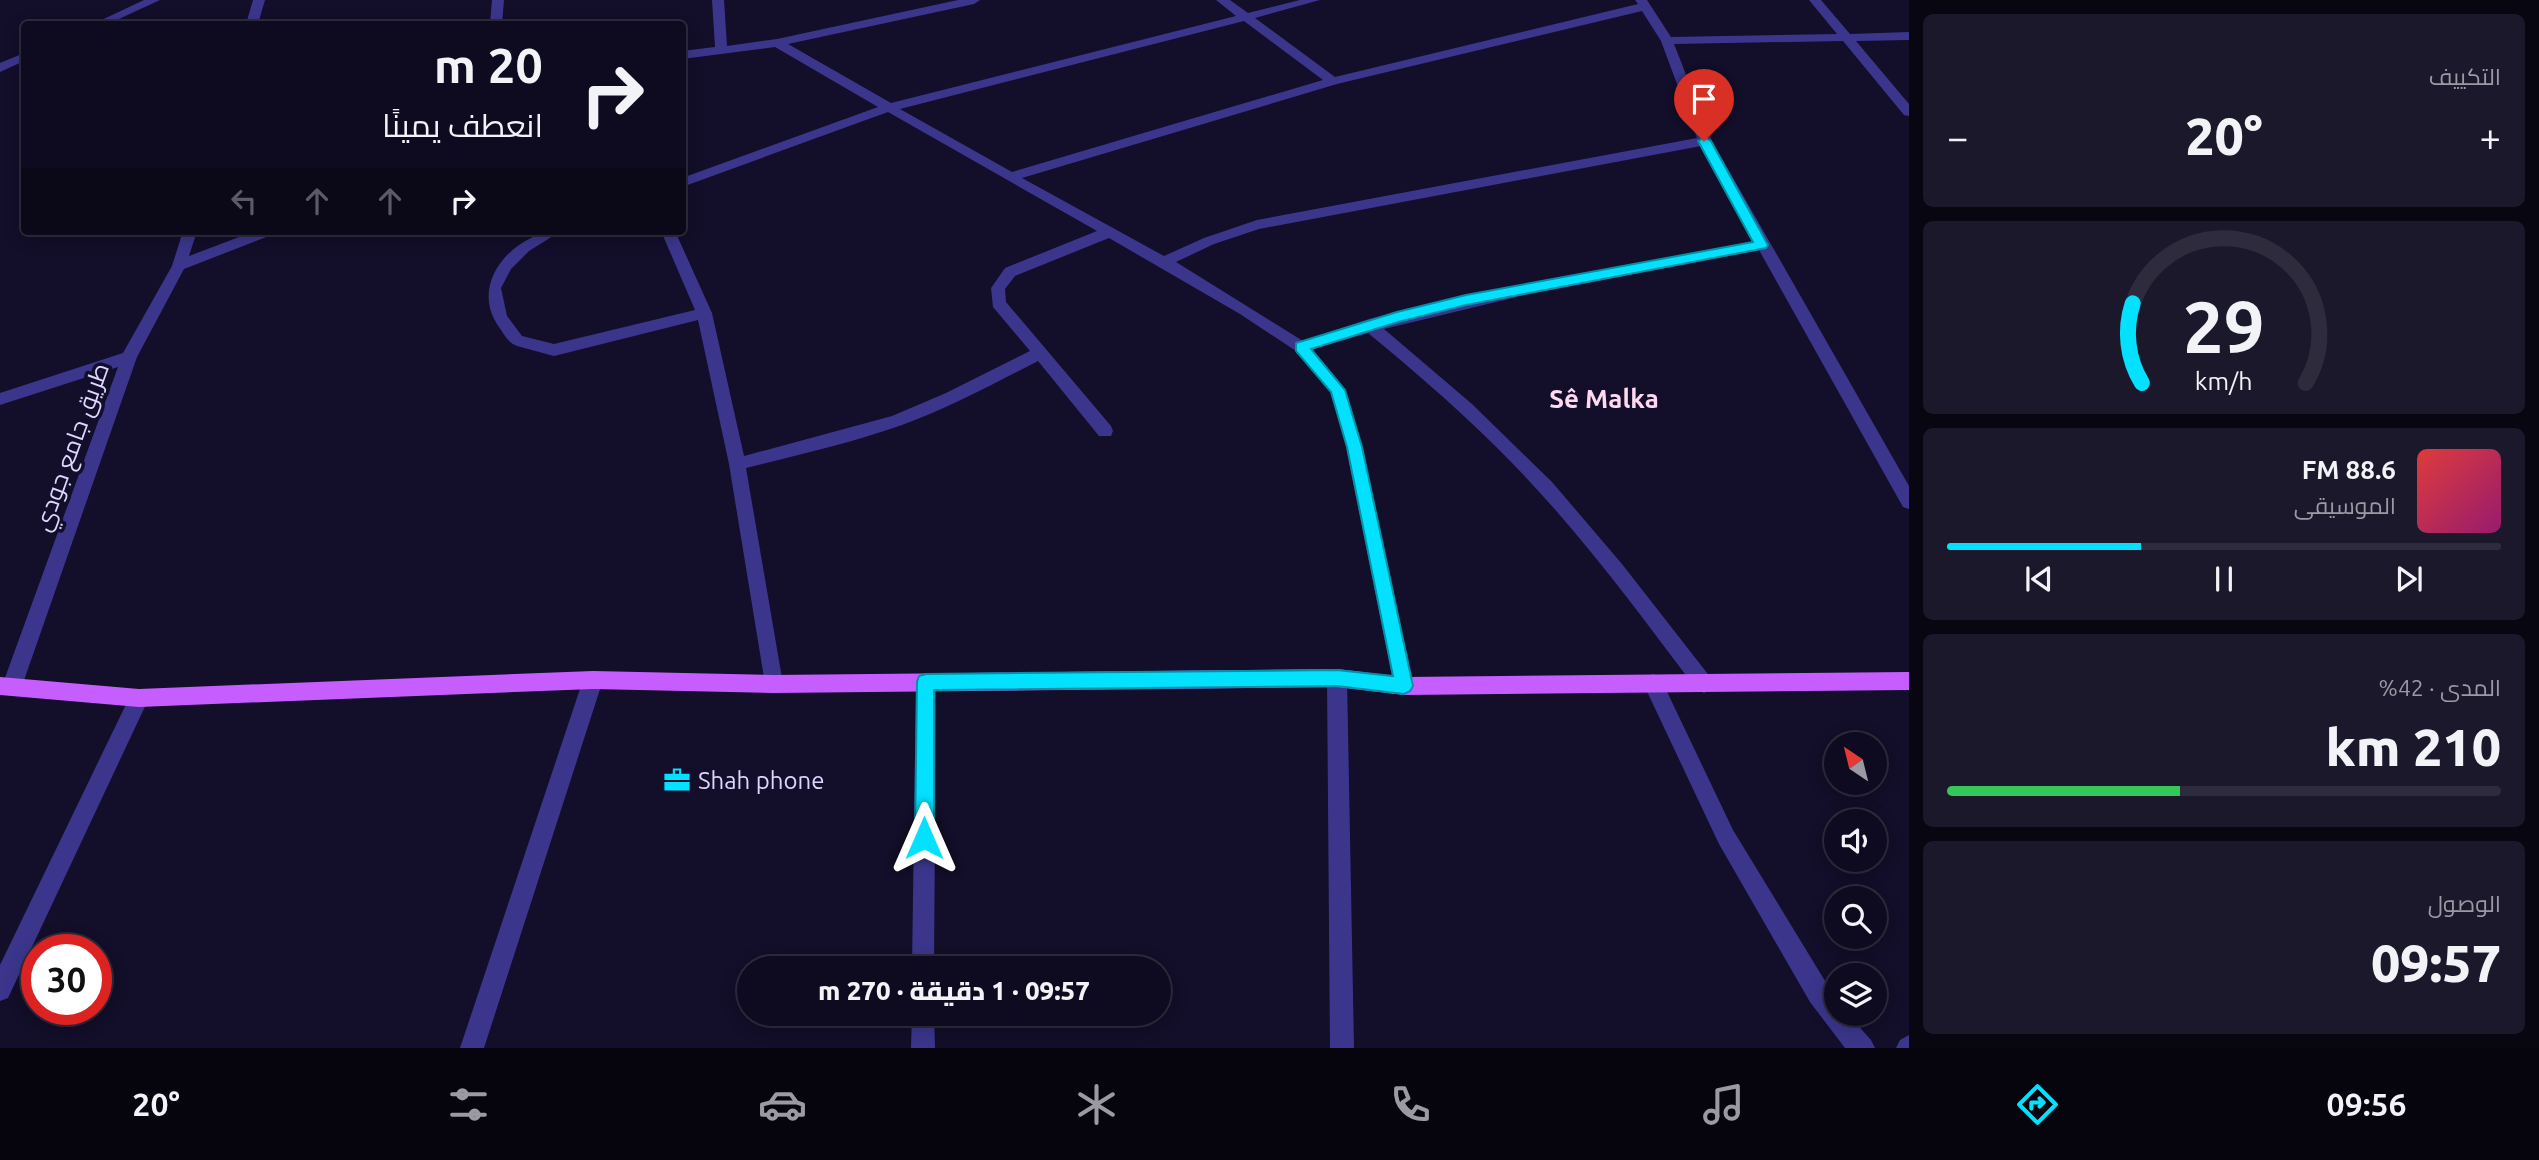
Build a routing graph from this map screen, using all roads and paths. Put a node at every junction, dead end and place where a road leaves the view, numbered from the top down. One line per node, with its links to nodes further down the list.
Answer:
1 (154, 0): 11 (street)
2 (259, 0): 12 (street)
3 (498, 0): 13 (street)
4 (718, 0): 18 (street)
5 (974, 0): 17 (street)
6 (1222, 0): 10 (street)
7 (1314, 0): 10 (street)
8 (1815, 0): 15 (street)
9 (1643, 3): 16 (street); 22 (street)
10 (1243, 16): 22 (street); 23 (street)
11 (106, 21)
12 (253, 21)
13 (496, 21)
14 (1909, 36): 15 (street)
15 (1846, 37): 16 (street); 24 (street)
16 (1667, 41): 25 (street)
17 (777, 43): 18 (street); 23 (street)
18 (721, 50): 19 (street)
19 (686, 54)
20 (21, 58): 21 (street)
21 (0, 68)
22 (1333, 81): 26 (street)
23 (887, 108): 26 (street); 27 (street)
24 (1909, 112)
25 (1704, 141): 33 (street); 34 (street)
26 (1010, 177): 28 (street)
27 (686, 182)
28 (1108, 232): 34 (street); 39 (street)
29 (189, 235): 35 (street, طريق جامع جودي)
30 (259, 235): 35 (street)
31 (547, 235): 36 (street)
32 (670, 235): 36 (street)
33 (1761, 245): 37 (street); 44 (street)
34 (1164, 262): 38 (street)
35 (179, 266): 40 (street, طريق جامع جودي)
36 (704, 313): 43 (street)
37 (1369, 325): 38 (street); 51 (street)
38 (1301, 347): 53 (street)
39 (1040, 353): 42 (street); 43 (street)
40 (129, 358): 41 (street); 52 (street, طريق جامع جودي)
41 (0, 399)
42 (1105, 431)
43 (737, 464): 50 (street)
44 (1909, 502)
45 (1337, 678): 48 (main road); 53 (main road); 60 (street)
46 (593, 680): 50 (main road); 54 (main road); 58 (street)
47 (1909, 681): 51 (main road)
48 (926, 682): 50 (main road); 55 (street)
49 (1653, 683): 51 (main road); 53 (main road); 61 (street)
50 (772, 684)
51 (1704, 684)
52 (6, 686): 54 (main road)
53 (1404, 686)
54 (139, 698): 56 (street)
55 (923, 956)
56 (0, 990)
57 (923, 1026): 59 (street)
58 (471, 1048)
59 (923, 1048)
60 (1342, 1048)
61 (1863, 1048)

